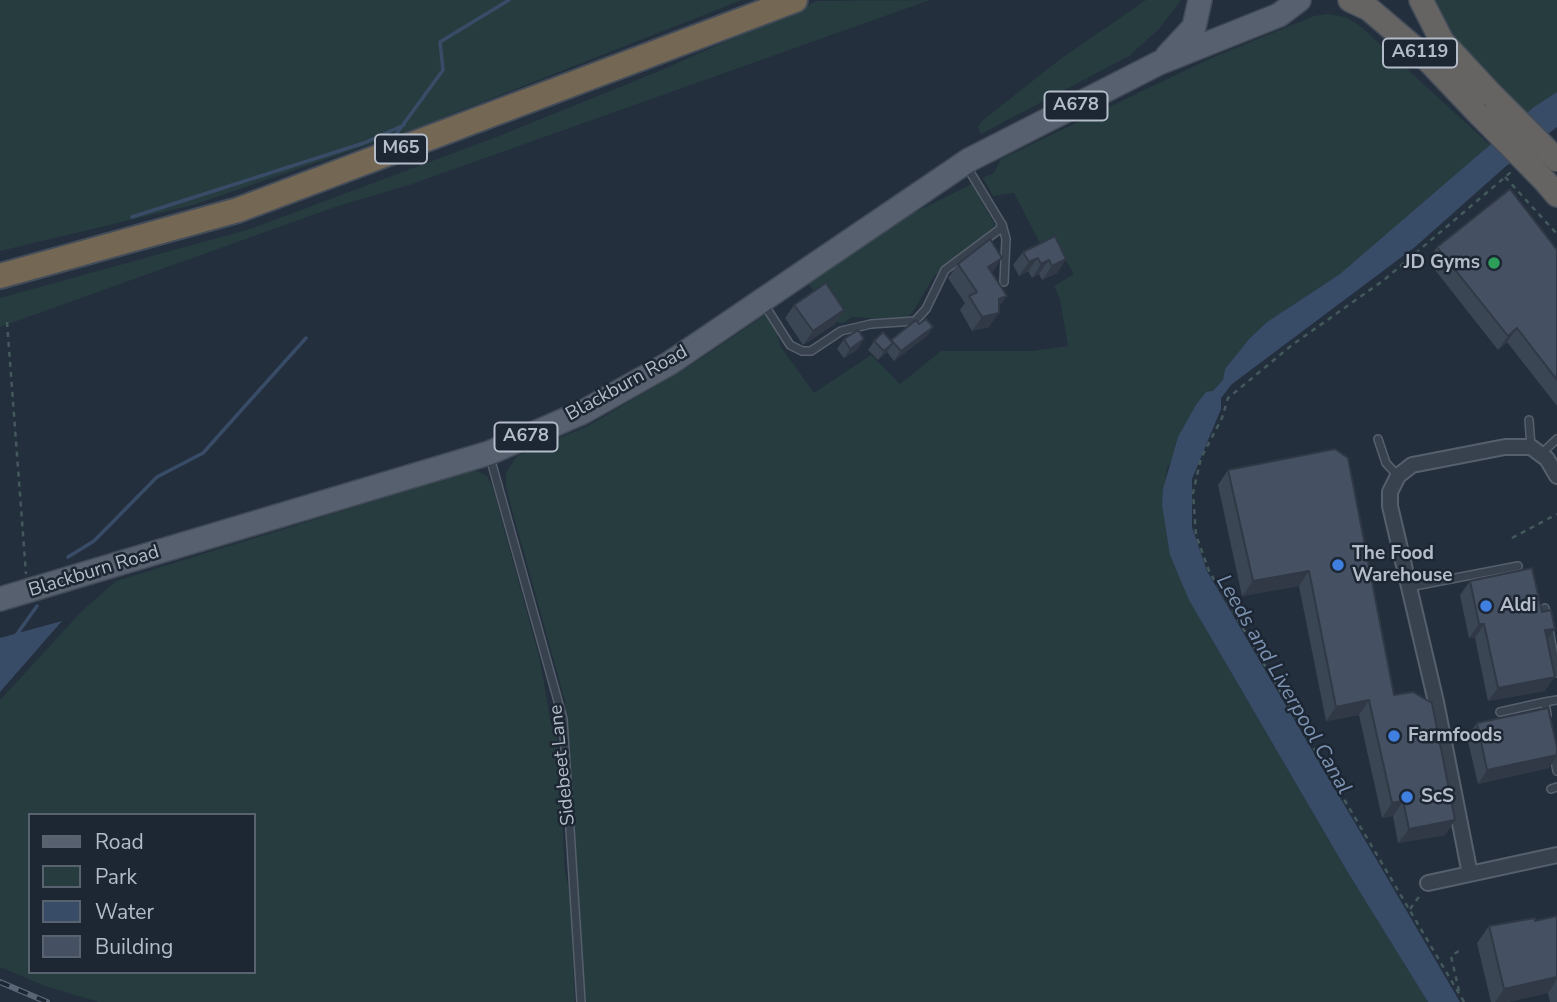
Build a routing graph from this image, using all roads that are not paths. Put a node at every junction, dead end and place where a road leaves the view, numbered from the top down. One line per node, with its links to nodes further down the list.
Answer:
1 (795, 0): 11 (highway, M65)
2 (1200, 0): 6 (main road, Blackburn Road / A678)
3 (1299, 0): 6 (main road, Blackburn Road / A678)
4 (1350, 0): 9 (highway, A6119, bridge)
5 (1421, 0): 7 (highway, A6119, bridge)
6 (1159, 63): 8 (main road, Blackburn Road / A678)
7 (1557, 160)
8 (964, 163): 10 (lane); 13 (main road, Blackburn Road / A678)
9 (1551, 188)
10 (1001, 223): 12 (lane); 13 (lane)
11 (0, 276)
12 (1004, 282)
13 (761, 300): 17 (main road, Blackburn Road / A678)
14 (1529, 420): 18 (lane)
15 (1378, 439): 20 (lane)
16 (1557, 439): 18 (lane)
17 (489, 453): 23 (main road, Blackburn Road / A678); 35 (lane, Sidebeet Lane)
18 (1540, 453): 19 (street); 20 (street)
19 (1557, 475)
20 (1398, 476): 22 (street)
21 (1518, 566): 22 (lane)
22 (1408, 587): 33 (street)
23 (0, 599)
24 (1545, 608): 25 (lane)
25 (1557, 673)
26 (1557, 700): 27 (lane)
27 (1545, 702): 28 (lane); 29 (lane)
28 (1500, 712)
29 (1548, 721)
30 (1552, 746): 31 (lane)
31 (1557, 771)
32 (1557, 855): 33 (street)
33 (1470, 874): 34 (street)
34 (1428, 883)
35 (581, 1002)

